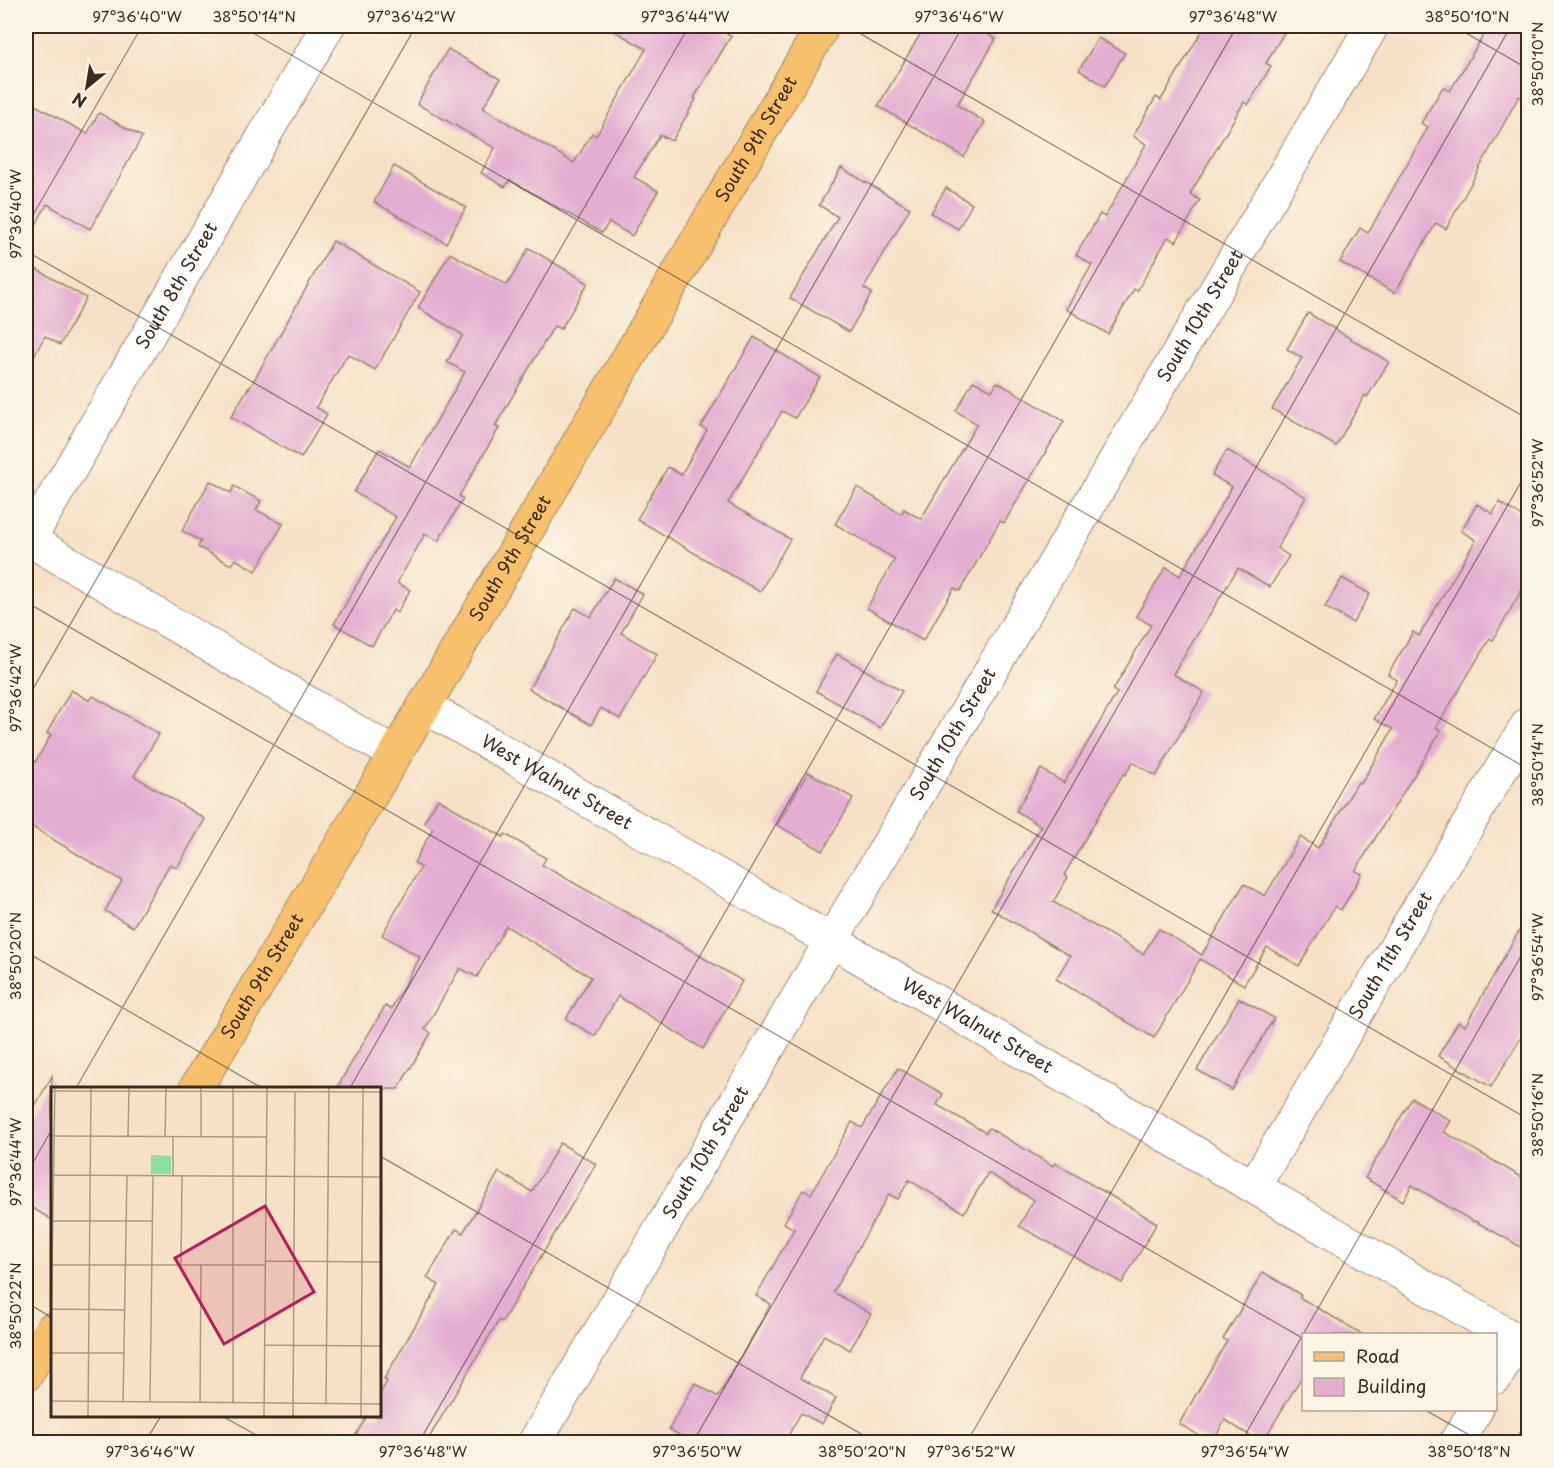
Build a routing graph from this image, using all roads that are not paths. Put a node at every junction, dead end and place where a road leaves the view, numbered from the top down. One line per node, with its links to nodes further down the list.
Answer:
1 (328, 26): 4 (street, South 8th Street)
2 (823, 26): 5 (main road, South 9th Street)
3 (1372, 26): 8 (street, South 10th Street)
4 (26, 541): 7 (street)
5 (424, 706): 7 (main road, South 9th Street); 8 (street, West Walnut Street)
6 (1528, 724): 10 (street, South 11th Street)
7 (395, 754): 9 (main road, South 9th Street)
8 (832, 940): 10 (street, West Walnut Street); 16 (street, South 10th Street)
9 (197, 1087)
10 (1254, 1186): 12 (street, West Walnut Street)
11 (51, 1331): 13 (main road)
12 (1523, 1343): 14 (street)
13 (26, 1375)
14 (1497, 1376)
15 (1475, 1411): 17 (street)
16 (535, 1443)
17 (1456, 1443)

